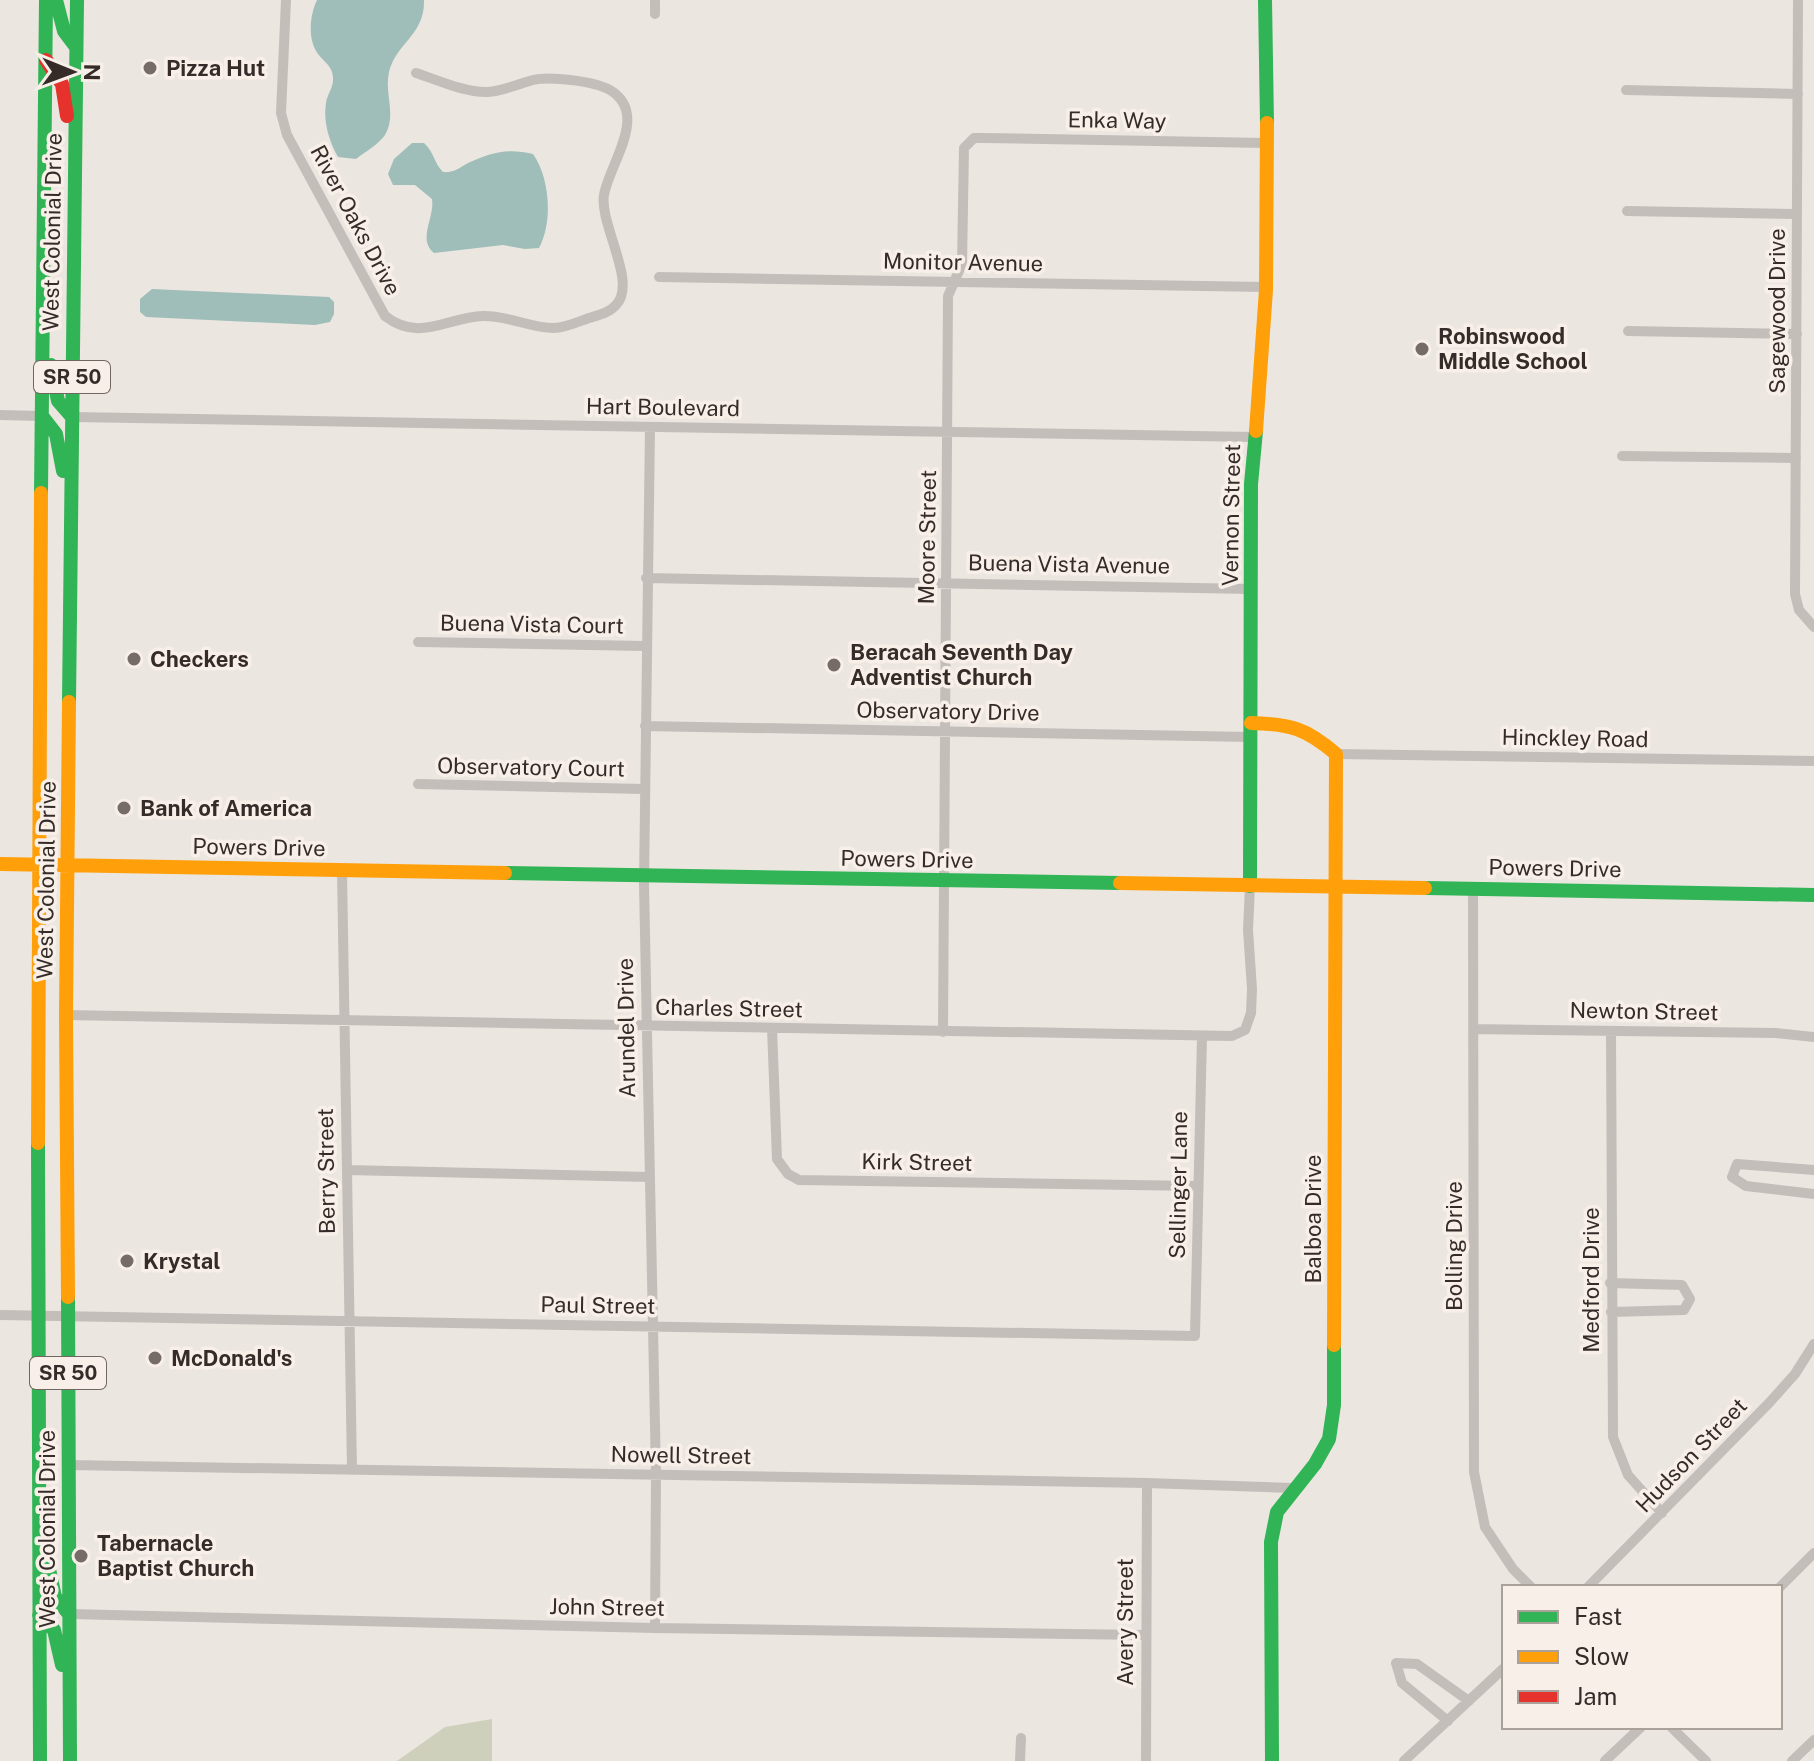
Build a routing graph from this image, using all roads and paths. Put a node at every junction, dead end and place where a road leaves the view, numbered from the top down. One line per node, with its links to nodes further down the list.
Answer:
1 (46, 0): 10 (main road, West Colonial Drive / SR 50)
2 (56, 0): 9 (main road)
3 (77, 0): 9 (main road, West Colonial Drive / SR 50)
4 (286, 0): 11 (street, River Oaks Drive)
5 (655, 0): 8 (street)
6 (1265, 0): 15 (main road, Vernon Street)
7 (1798, 0): 13 (street, Sagewood Drive)
8 (655, 14)
9 (76, 47): 16 (main road, West Colonial Drive / SR 50)
10 (46, 60): 16 (main road); 22 (main road, West Colonial Drive / SR 50)
11 (416, 73)
12 (1626, 90): 13 (street)
13 (1798, 94): 18 (street, Sagewood Drive)
14 (968, 142): 15 (street, Enka Way); 20 (street, Moore Street)
15 (1266, 143): 21 (main road, Vernon Street)
16 (75, 158): 27 (main road, West Colonial Drive / SR 50)
17 (1627, 211): 18 (street)
18 (1797, 214): 24 (street, Sagewood Drive)
19 (659, 277): 20 (street, Monitor Avenue)
20 (954, 281): 21 (street, Monitor Avenue); 29 (street, Moore Street)
21 (1266, 287): 30 (main road, Vernon Street)
22 (43, 311): 26 (main road, West Colonial Drive / SR 50); 27 (main road)
23 (1628, 331): 24 (street)
24 (1797, 334): 32 (street, Sagewood Drive)
25 (0, 415): 26 (street)
26 (42, 416): 33 (main road); 48 (main road, West Colonial Drive / SR 50)
27 (72, 417): 28 (street, Hart Boulevard); 33 (main road, West Colonial Drive / SR 50)
28 (650, 427): 29 (street, Hart Boulevard); 34 (street, Arundel Drive)
29 (949, 432): 30 (street, Hart Boulevard); 35 (street, Moore Street)
30 (1254, 437): 36 (main road, Vernon Street)
31 (1622, 456): 32 (street)
32 (1796, 458): 37 (street, Sagewood Drive)
33 (71, 522): 49 (main road, West Colonial Drive / SR 50)
34 (646, 578): 35 (street, Buena Vista Avenue); 39 (street, Arundel Drive)
35 (946, 582): 36 (street, Buena Vista Avenue); 42 (street, Moore Street)
36 (1251, 589): 41 (main road, Vernon Street)
37 (1810, 623)
38 (418, 642): 39 (street, Buena Vista Court)
39 (645, 646): 40 (street, Arundel Drive)
40 (645, 726): 42 (street, Observatory Drive); 46 (street, Arundel Drive)
41 (1251, 730): 42 (street, Observatory Drive); 43 (main road); 53 (main road, Vernon Street)
42 (945, 731): 52 (street, Moore Street)
43 (1336, 754): 44 (street, Hinckley Road); 54 (main road, Balboa Drive)
44 (1814, 761)
45 (418, 784): 46 (street, Observatory Court)
46 (644, 789): 51 (street, Arundel Drive)
47 (0, 864): 48 (main road, Powers Drive)
48 (38, 865): 49 (main road, Powers Drive); 75 (main road, West Colonial Drive / SR 50)
49 (68, 866): 50 (main road, Powers Drive); 57 (main road, West Colonial Drive / SR 50)
50 (342, 871): 51 (main road, Powers Drive); 58 (street, Berry Street)
51 (644, 877): 52 (main road, Powers Drive); 59 (street, Arundel Drive)
52 (944, 881): 53 (main road, Powers Drive); 64 (street, Moore Street)
53 (1250, 886): 54 (main road, Powers Drive); 62 (street, Vernon Street)
54 (1335, 887): 55 (main road, Powers Drive); 85 (main road, Balboa Drive)
55 (1473, 889): 56 (main road, Powers Drive); 61 (street, Bolling Drive)
56 (1814, 895)
57 (66, 1015): 58 (street, Charles Street); 76 (main road, West Colonial Drive / SR 50)
58 (343, 1022): 59 (street, Charles Street); 67 (street, Berry Street)
59 (646, 1026): 60 (street, Charles Street); 69 (street, Arundel Drive)
60 (772, 1028): 64 (street, Charles Street); 70 (street, Kirk Street)
61 (1473, 1029): 63 (street, Newton Street); 89 (street, Bolling Drive)
62 (1245, 1030): 65 (street, Charles Street)
63 (1611, 1031): 66 (street, Newton Street); 72 (street, Medford Drive)
64 (943, 1032): 65 (street, Charles Street)
65 (1202, 1036): 70 (street, Sellinger Lane)
66 (1814, 1037)
67 (347, 1170): 69 (street); 77 (street, Berry Street)
68 (1814, 1170): 71 (street)
69 (649, 1177): 78 (street, Arundel Drive)
70 (1197, 1186): 79 (street, Sellinger Lane)
71 (1814, 1194)
72 (1610, 1283): 73 (street, Medford Drive); 73 (street)
73 (1611, 1312): 86 (street, Medford Drive)
74 (0, 1315): 75 (street, Paul Street)
75 (37, 1315): 76 (street, Paul Street); 87 (main road, West Colonial Drive / SR 50)
76 (67, 1316): 77 (street, Paul Street); 81 (main road, West Colonial Drive / SR 50)
77 (348, 1320): 78 (street, Paul Street); 82 (street, Berry Street)
78 (653, 1326): 79 (street, Paul Street); 83 (street, Arundel Drive)
79 (1195, 1336)
80 (1814, 1344): 86 (street, Hudson Street)
81 (68, 1465): 82 (street, Nowell Street); 92 (main road, West Colonial Drive / SR 50)
82 (352, 1470): 83 (street, Nowell Street)
83 (656, 1475): 84 (street, Nowell Street); 94 (street, Arundel Drive)
84 (1147, 1483): 85 (street, Nowell Street); 95 (street, Avery Street)
85 (1293, 1488): 108 (main road, Balboa Drive)
86 (1662, 1513): 90 (street, Hudson Street)
87 (39, 1522): 92 (main road); 93 (main road, West Colonial Drive / SR 50)
88 (1814, 1553): 91 (street)
89 (1529, 1585)
90 (1590, 1585)
91 (1782, 1585)
92 (69, 1614): 94 (street, John Street); 97 (main road, West Colonial Drive / SR 50)
93 (39, 1615): 97 (main road); 104 (main road, West Colonial Drive / SR 50)
94 (655, 1628): 95 (street, John Street)
95 (1145, 1635): 107 (street, Avery Street)
96 (1502, 1670): 98 (street)
97 (70, 1699): 105 (main road, West Colonial Drive / SR 50)
98 (1469, 1701): 99 (street); 99 (street)
99 (1448, 1721): 109 (street)
100 (1639, 1729): 110 (street)
101 (1673, 1729): 111 (street)
102 (1021, 1738): 106 (street)
103 (1814, 1740): 112 (street)
104 (40, 1761)
105 (70, 1761)
106 (1020, 1761)
107 (1146, 1761)
108 (1272, 1761)
109 (1404, 1761)
110 (1605, 1761)
111 (1706, 1761)
112 (1792, 1761)

